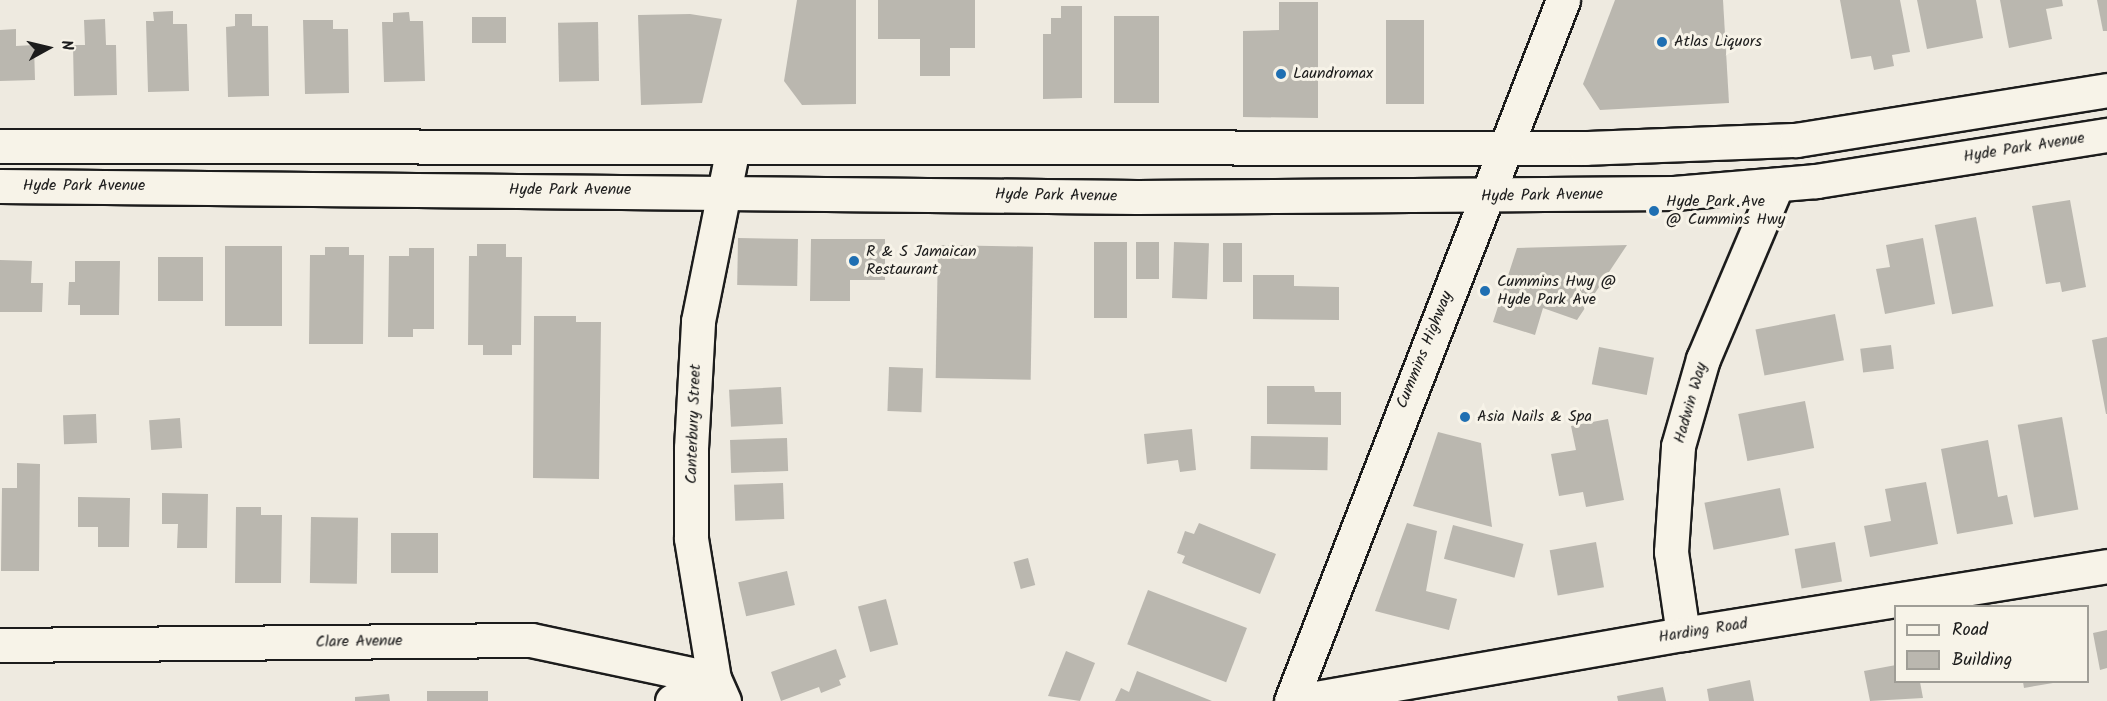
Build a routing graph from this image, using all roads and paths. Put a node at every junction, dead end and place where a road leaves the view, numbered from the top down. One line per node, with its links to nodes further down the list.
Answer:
1 (1563, 0): 6 (main road, Cummins Highway)
2 (2107, 90): 6 (main road)
3 (2107, 135): 7 (main road, Hyde Park Avenue)
4 (0, 146): 5 (main road)
5 (733, 147): 6 (main road); 9 (main road, Canterbury Street)
6 (1508, 150): 10 (main road, Cummins Highway)
7 (1777, 185): 10 (main road, Hyde Park Avenue); 12 (main road, Hadwin Way)
8 (0, 186): 9 (main road, Hyde Park Avenue)
9 (724, 193): 10 (main road, Hyde Park Avenue); 14 (main road, Canterbury Street)
10 (1489, 197): 16 (main road, Cummins Highway)
11 (2107, 566): 12 (main road, Harding Road)
12 (1683, 634): 17 (main road, Harding Road)
13 (0, 645): 14 (main road, Clare Avenue)
14 (719, 690): 15 (main road)
15 (672, 701)
16 (1291, 701)
17 (1299, 701)

